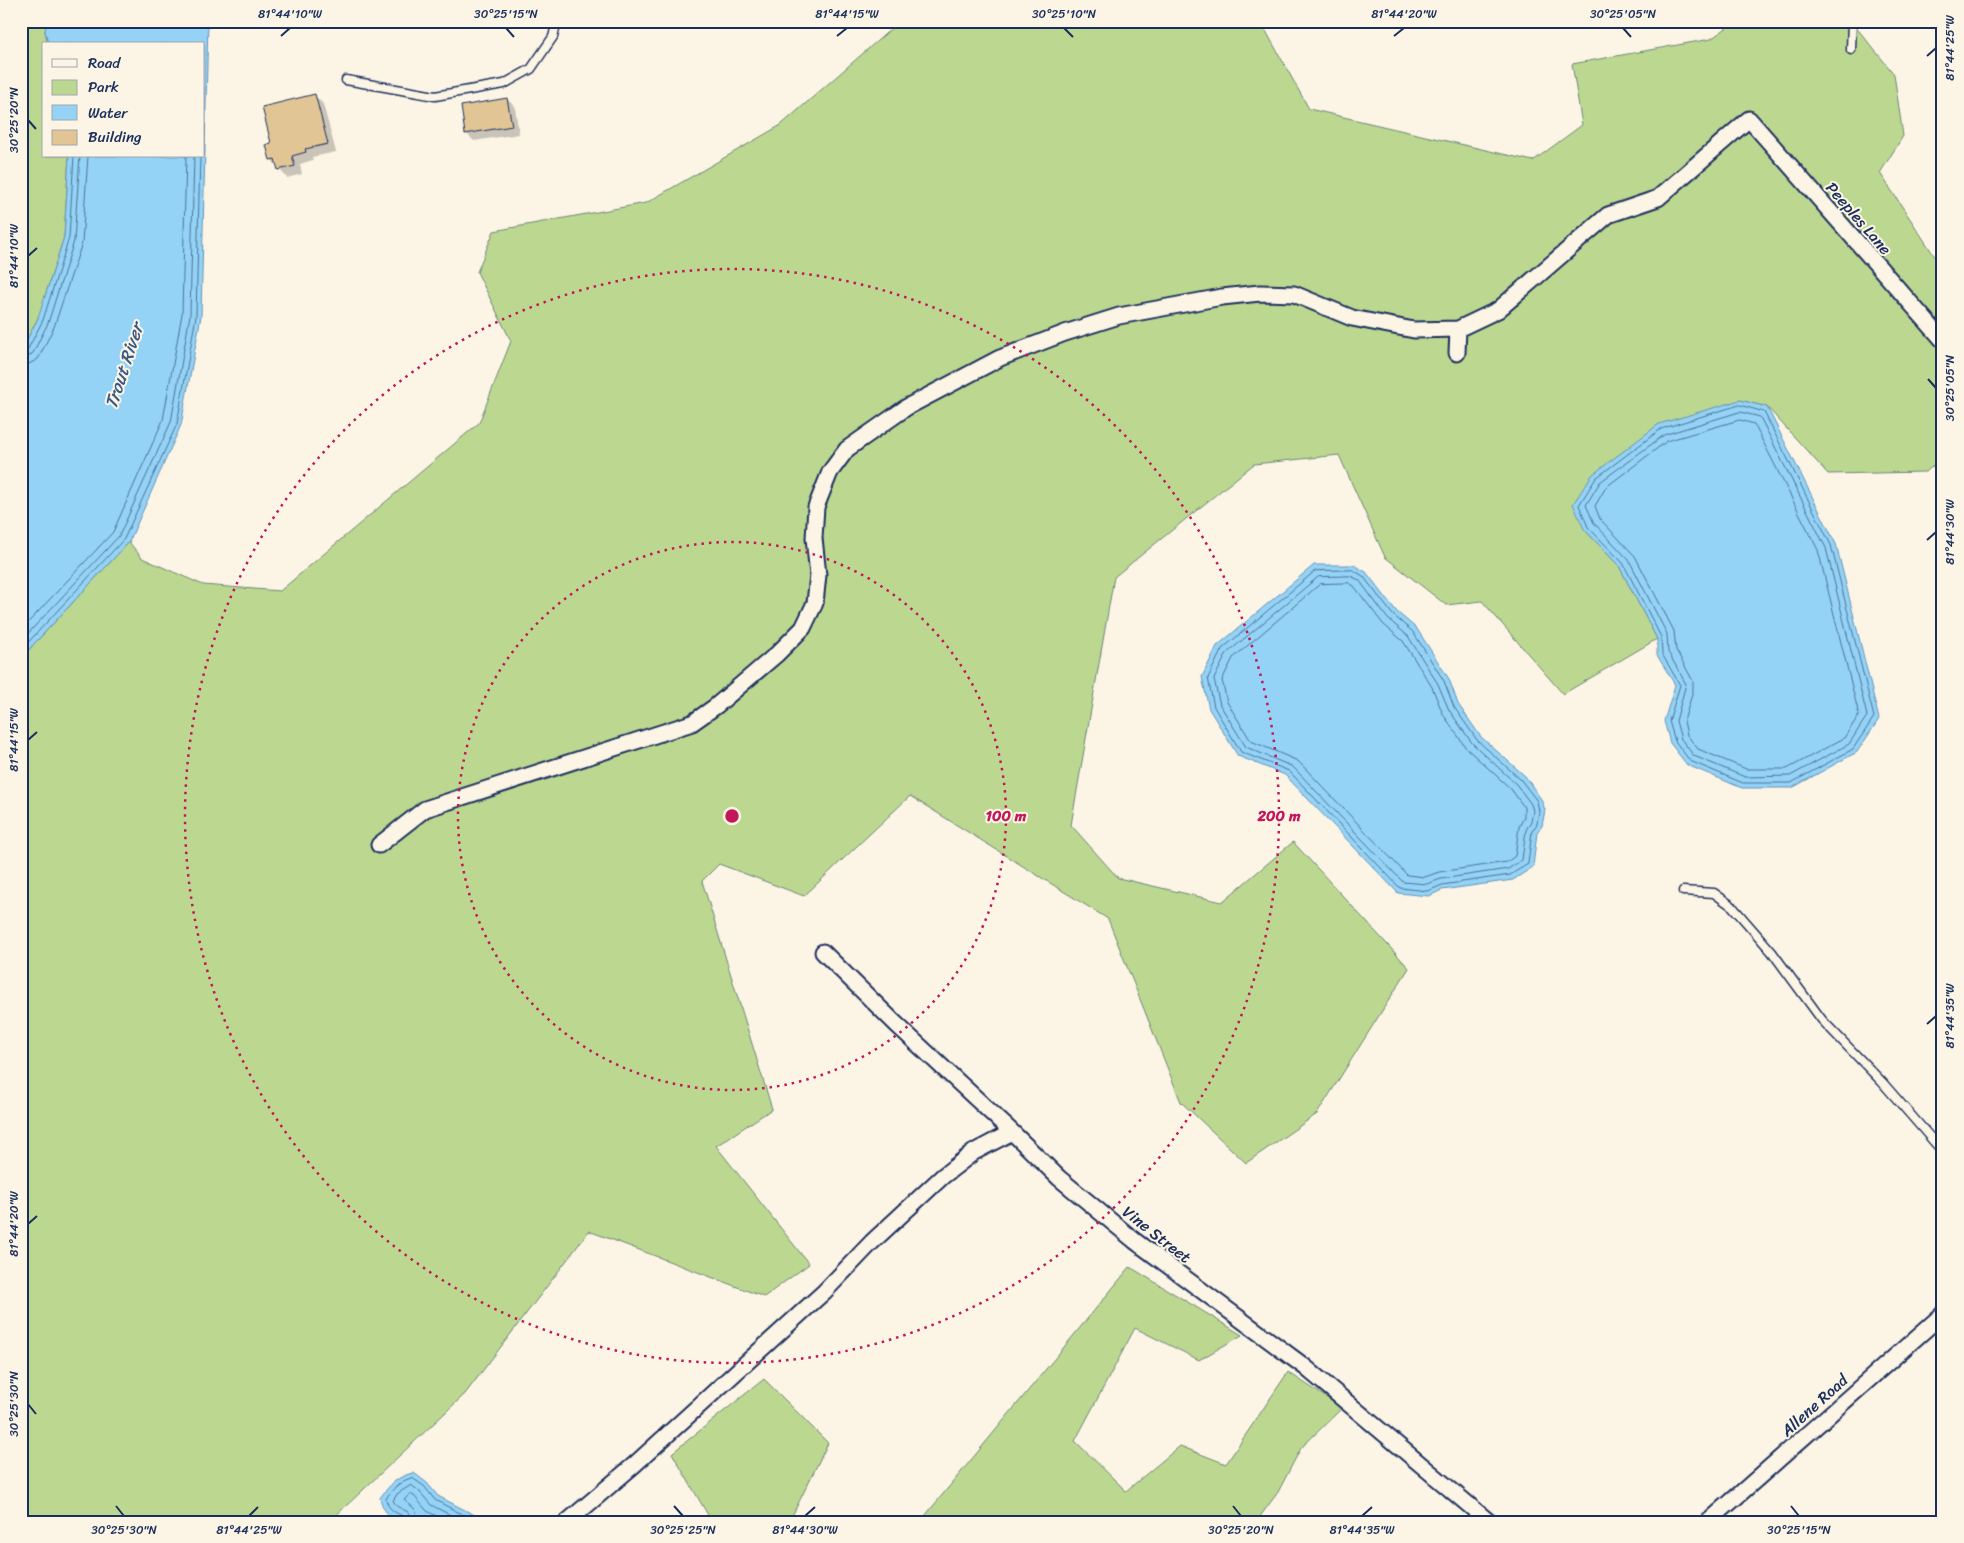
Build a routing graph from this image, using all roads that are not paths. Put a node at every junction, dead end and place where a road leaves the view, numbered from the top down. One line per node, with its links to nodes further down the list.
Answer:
1 (557, 21): 4 (lane)
2 (1852, 21): 3 (lane)
3 (1851, 50)
4 (346, 80)
5 (1458, 329): 6 (street, Peeples Lane); 7 (street); 8 (street)
6 (1943, 340)
7 (1457, 353)
8 (379, 845)
9 (1683, 891): 12 (lane)
10 (823, 952): 11 (street, Vine Street)
11 (1012, 1132): 14 (street); 15 (street, Vine Street)
12 (1943, 1152)
13 (1943, 1314): 16 (street, Allene Road)
14 (567, 1522)
15 (1489, 1522)
16 (1708, 1522)

